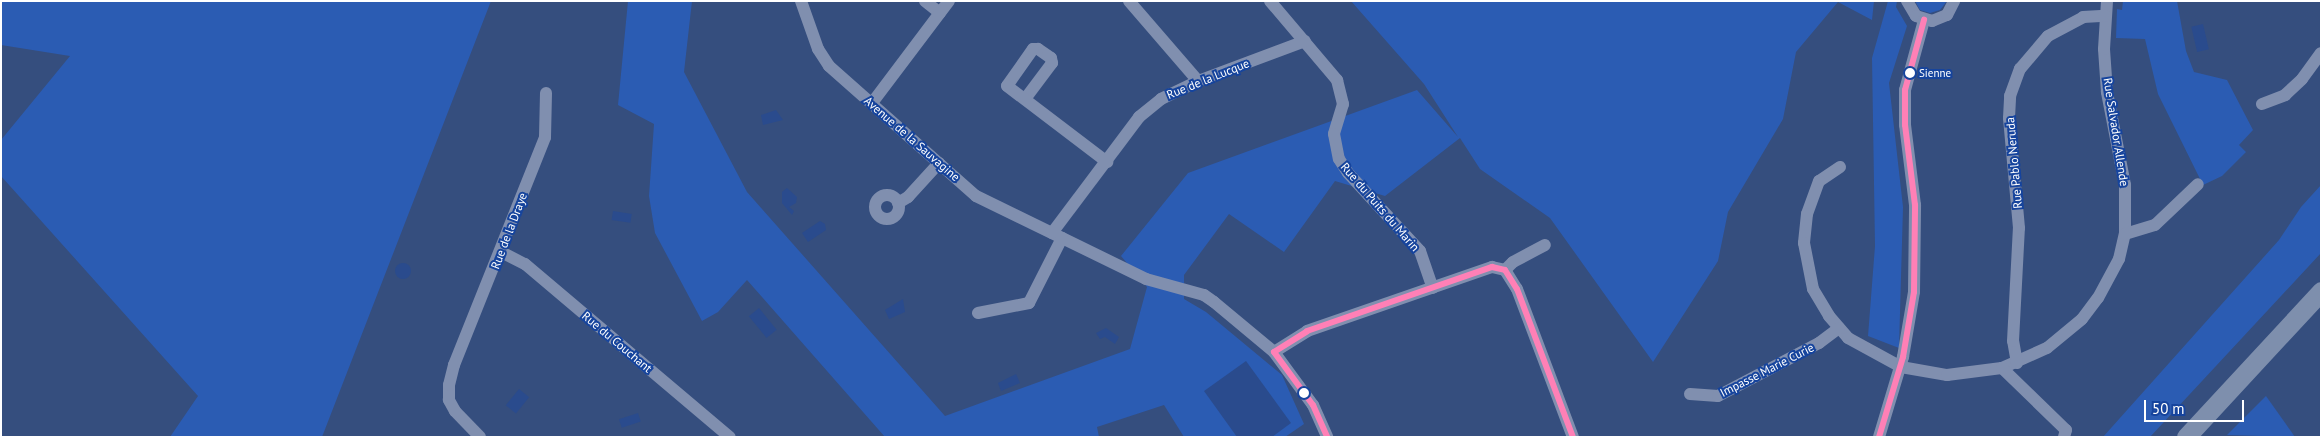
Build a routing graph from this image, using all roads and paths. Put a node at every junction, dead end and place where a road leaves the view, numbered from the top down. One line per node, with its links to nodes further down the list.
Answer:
1 (801, 1): 17 (street, Avenue de la Sauvagine)
2 (925, 1): 9 (street)
3 (949, 1): 9 (street)
4 (1129, 1): 14 (street)
5 (1270, 1): 12 (street, Rue du Puits du Marin)
6 (1907, 1): 11 (street)
7 (1954, 1): 11 (street)
8 (2106, 1): 10 (street, Rue Salvador Allende)
9 (940, 13): 17 (street)
10 (2105, 16): 24 (street, Rue Salvador Allende); 34 (street, Rue Pablo Neruda)
11 (1924, 20): 35 (street)
12 (1305, 41): 14 (street, Rue de la Lucque); 29 (street, Rue du Puits du Marin)
13 (2321, 53): 18 (street)
14 (1198, 81): 19 (street, Rue de la Lucque)
15 (546, 93): 27 (street, Rue de la Draye)
16 (1025, 99): 19 (street)
17 (872, 103): 20 (street, Avenue de la Sauvagine)
18 (2262, 104)
19 (1107, 162): 25 (street, Rue de la Lucque)
20 (939, 163): 23 (street); 25 (street, Avenue de la Sauvagine)
21 (1840, 167): 32 (street, Rue Salvador Allende)
22 (2198, 184): 24 (street)
23 (898, 203)
24 (2125, 234): 34 (street, Rue Salvador Allende)
25 (1057, 236): 31 (street, Rue de la Lucque); 33 (street, Avenue de la Sauvagine)
26 (1545, 245): 28 (street)
27 (501, 252): 38 (street, Rue de la Draye); 39 (street, Rue du Couchant)
28 (1505, 270): 29 (street); 41 (street)
29 (1433, 288): 33 (street)
30 (2321, 291): 44 (main road)
31 (978, 313)
32 (1839, 328): 35 (street, Rue Salvador Allende); 37 (street, Impasse Marie Curie)
33 (1274, 352): 40 (street, Avenue de la Sauvagine)
34 (2017, 363): 36 (street, Rue Salvador Allende)
35 (1901, 367): 36 (street, Rue Salvador Allende); 42 (street)
36 (2002, 368): 43 (street)
37 (1690, 394)
38 (480, 437)
39 (730, 437)
40 (1327, 437)
41 (1573, 437)
42 (1879, 437)
43 (2064, 437)
44 (2186, 437)

